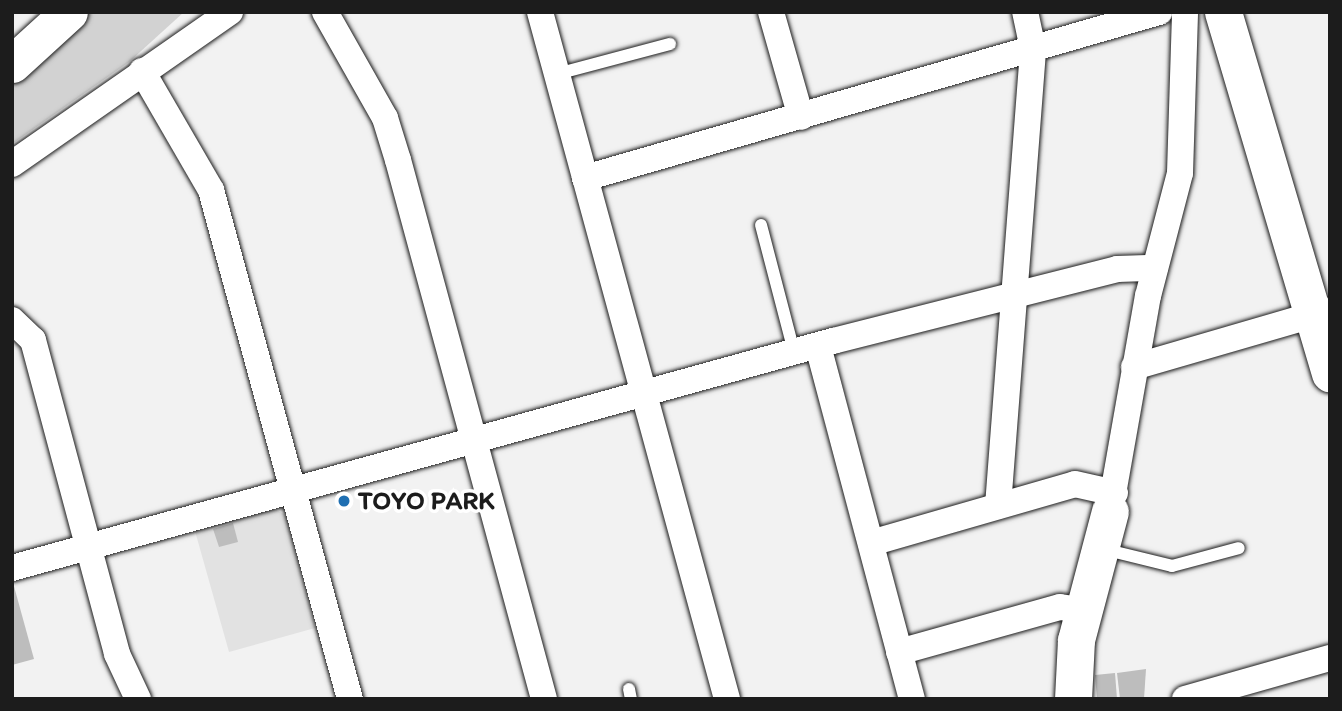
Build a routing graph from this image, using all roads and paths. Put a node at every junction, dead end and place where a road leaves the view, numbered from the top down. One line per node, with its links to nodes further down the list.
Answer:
1 (69, 12): 12 (street)
2 (230, 12): 13 (street)
3 (325, 12): 27 (street)
4 (540, 12): 14 (street)
5 (771, 12): 15 (street)
6 (1025, 12): 11 (street)
7 (1159, 12): 11 (street)
8 (1185, 12): 19 (street)
9 (1223, 12): 21 (street)
10 (670, 44): 14 (lane)
11 (1033, 49): 15 (street); 20 (street)
12 (12, 64)
13 (142, 71): 16 (street); 28 (street)
14 (556, 74): 17 (street)
15 (801, 117): 17 (street)
16 (12, 164)
17 (585, 178): 26 (street)
18 (761, 225): 23 (lane)
19 (1155, 268): 20 (street); 24 (street)
20 (1016, 294): 23 (street); 30 (street)
21 (1322, 313): 24 (street); 25 (street)
22 (12, 320): 32 (street)
23 (806, 349): 26 (street); 31 (street)
24 (1134, 367): 29 (street)
25 (1330, 373)
26 (644, 395): 27 (street); 42 (street)
27 (474, 440): 28 (street); 41 (street)
28 (293, 490): 32 (street); 40 (street)
29 (1112, 502): 30 (street); 34 (street)
30 (999, 506): 31 (street)
31 (871, 543): 37 (street)
32 (90, 546): 35 (street); 39 (street)
33 (1239, 548): 34 (lane)
34 (1099, 549): 36 (street)
35 (12, 568)
36 (1082, 610): 37 (street); 44 (street)
37 (900, 652): 43 (street)
38 (1330, 658): 45 (street)
39 (138, 699)
40 (350, 699)
41 (544, 699)
42 (727, 699)
43 (912, 699)
44 (1073, 699)
45 (1185, 699)

